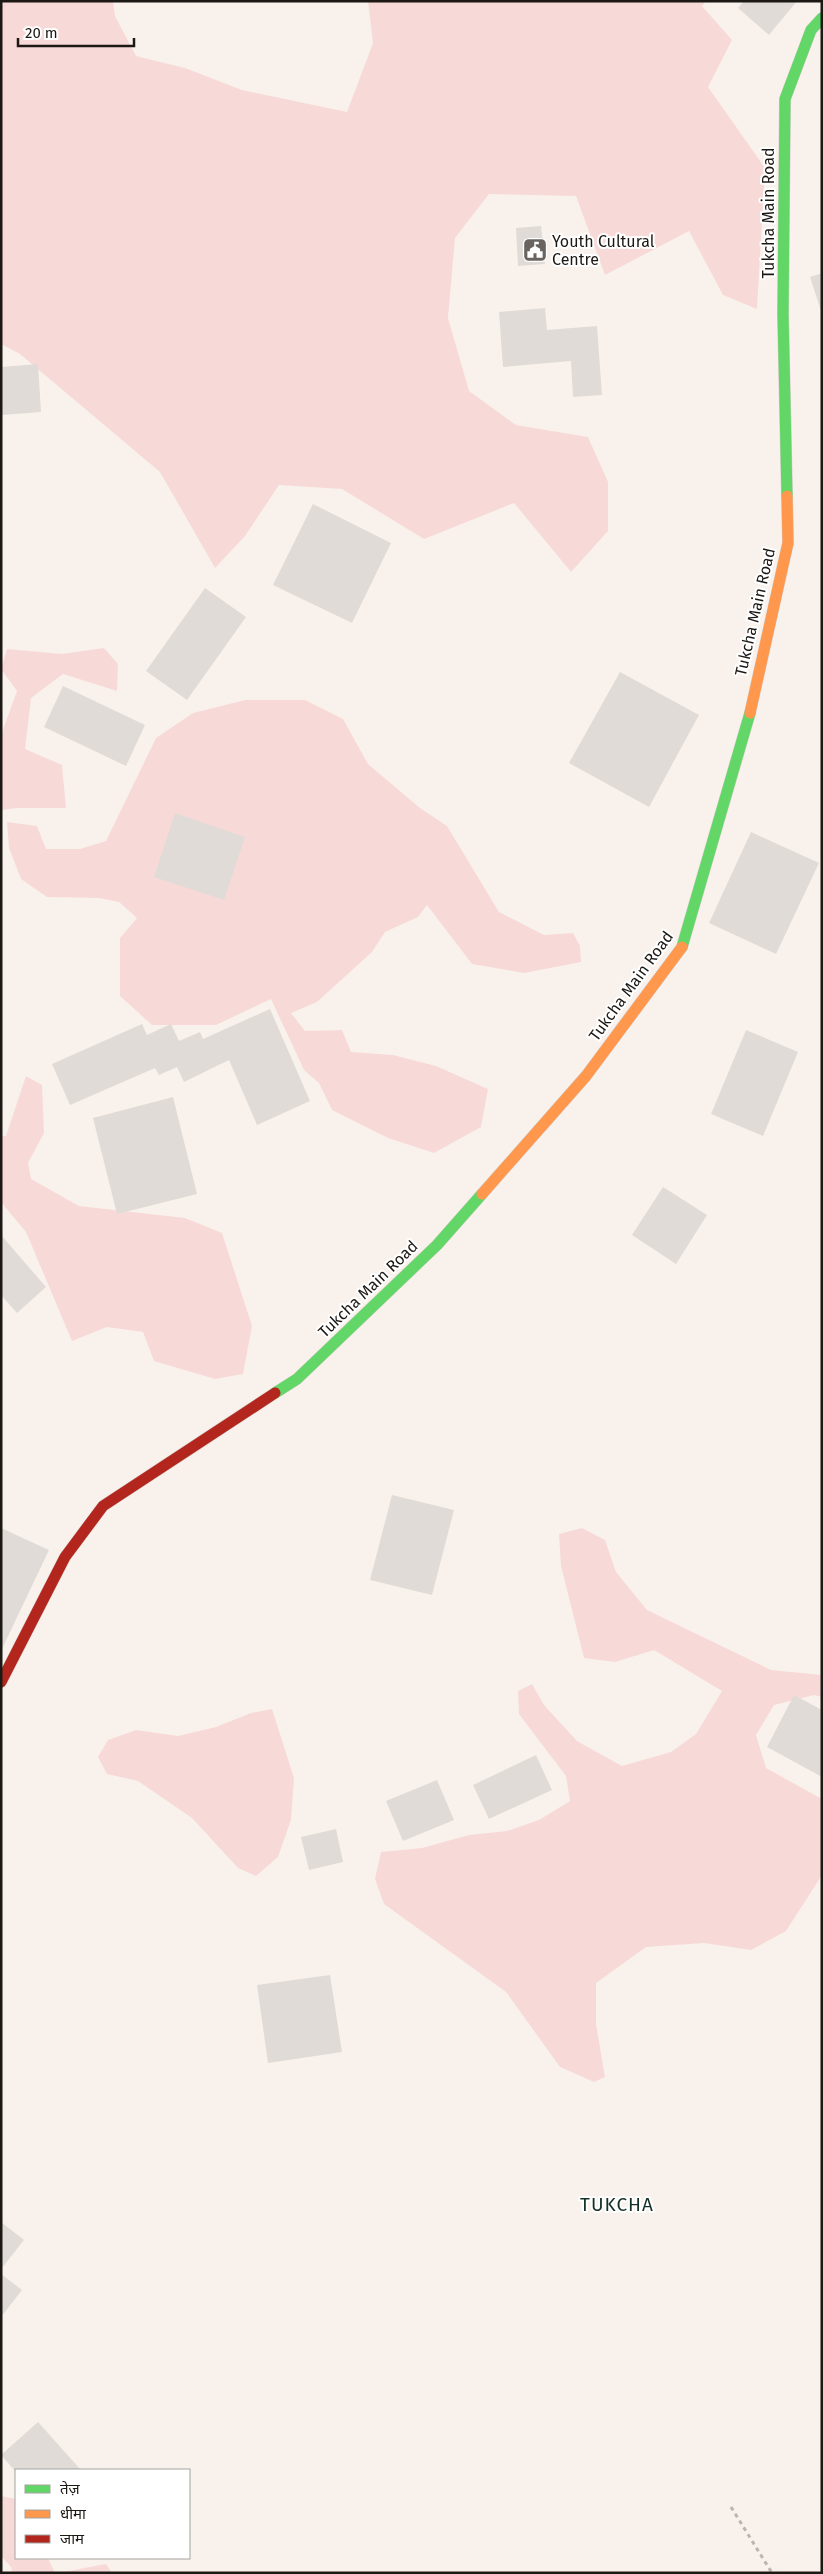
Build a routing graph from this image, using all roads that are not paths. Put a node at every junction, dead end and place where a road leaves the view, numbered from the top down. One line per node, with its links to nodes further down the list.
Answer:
1 (822, 18): 2 (street, Tukcha Main Road)
2 (1, 1682)

